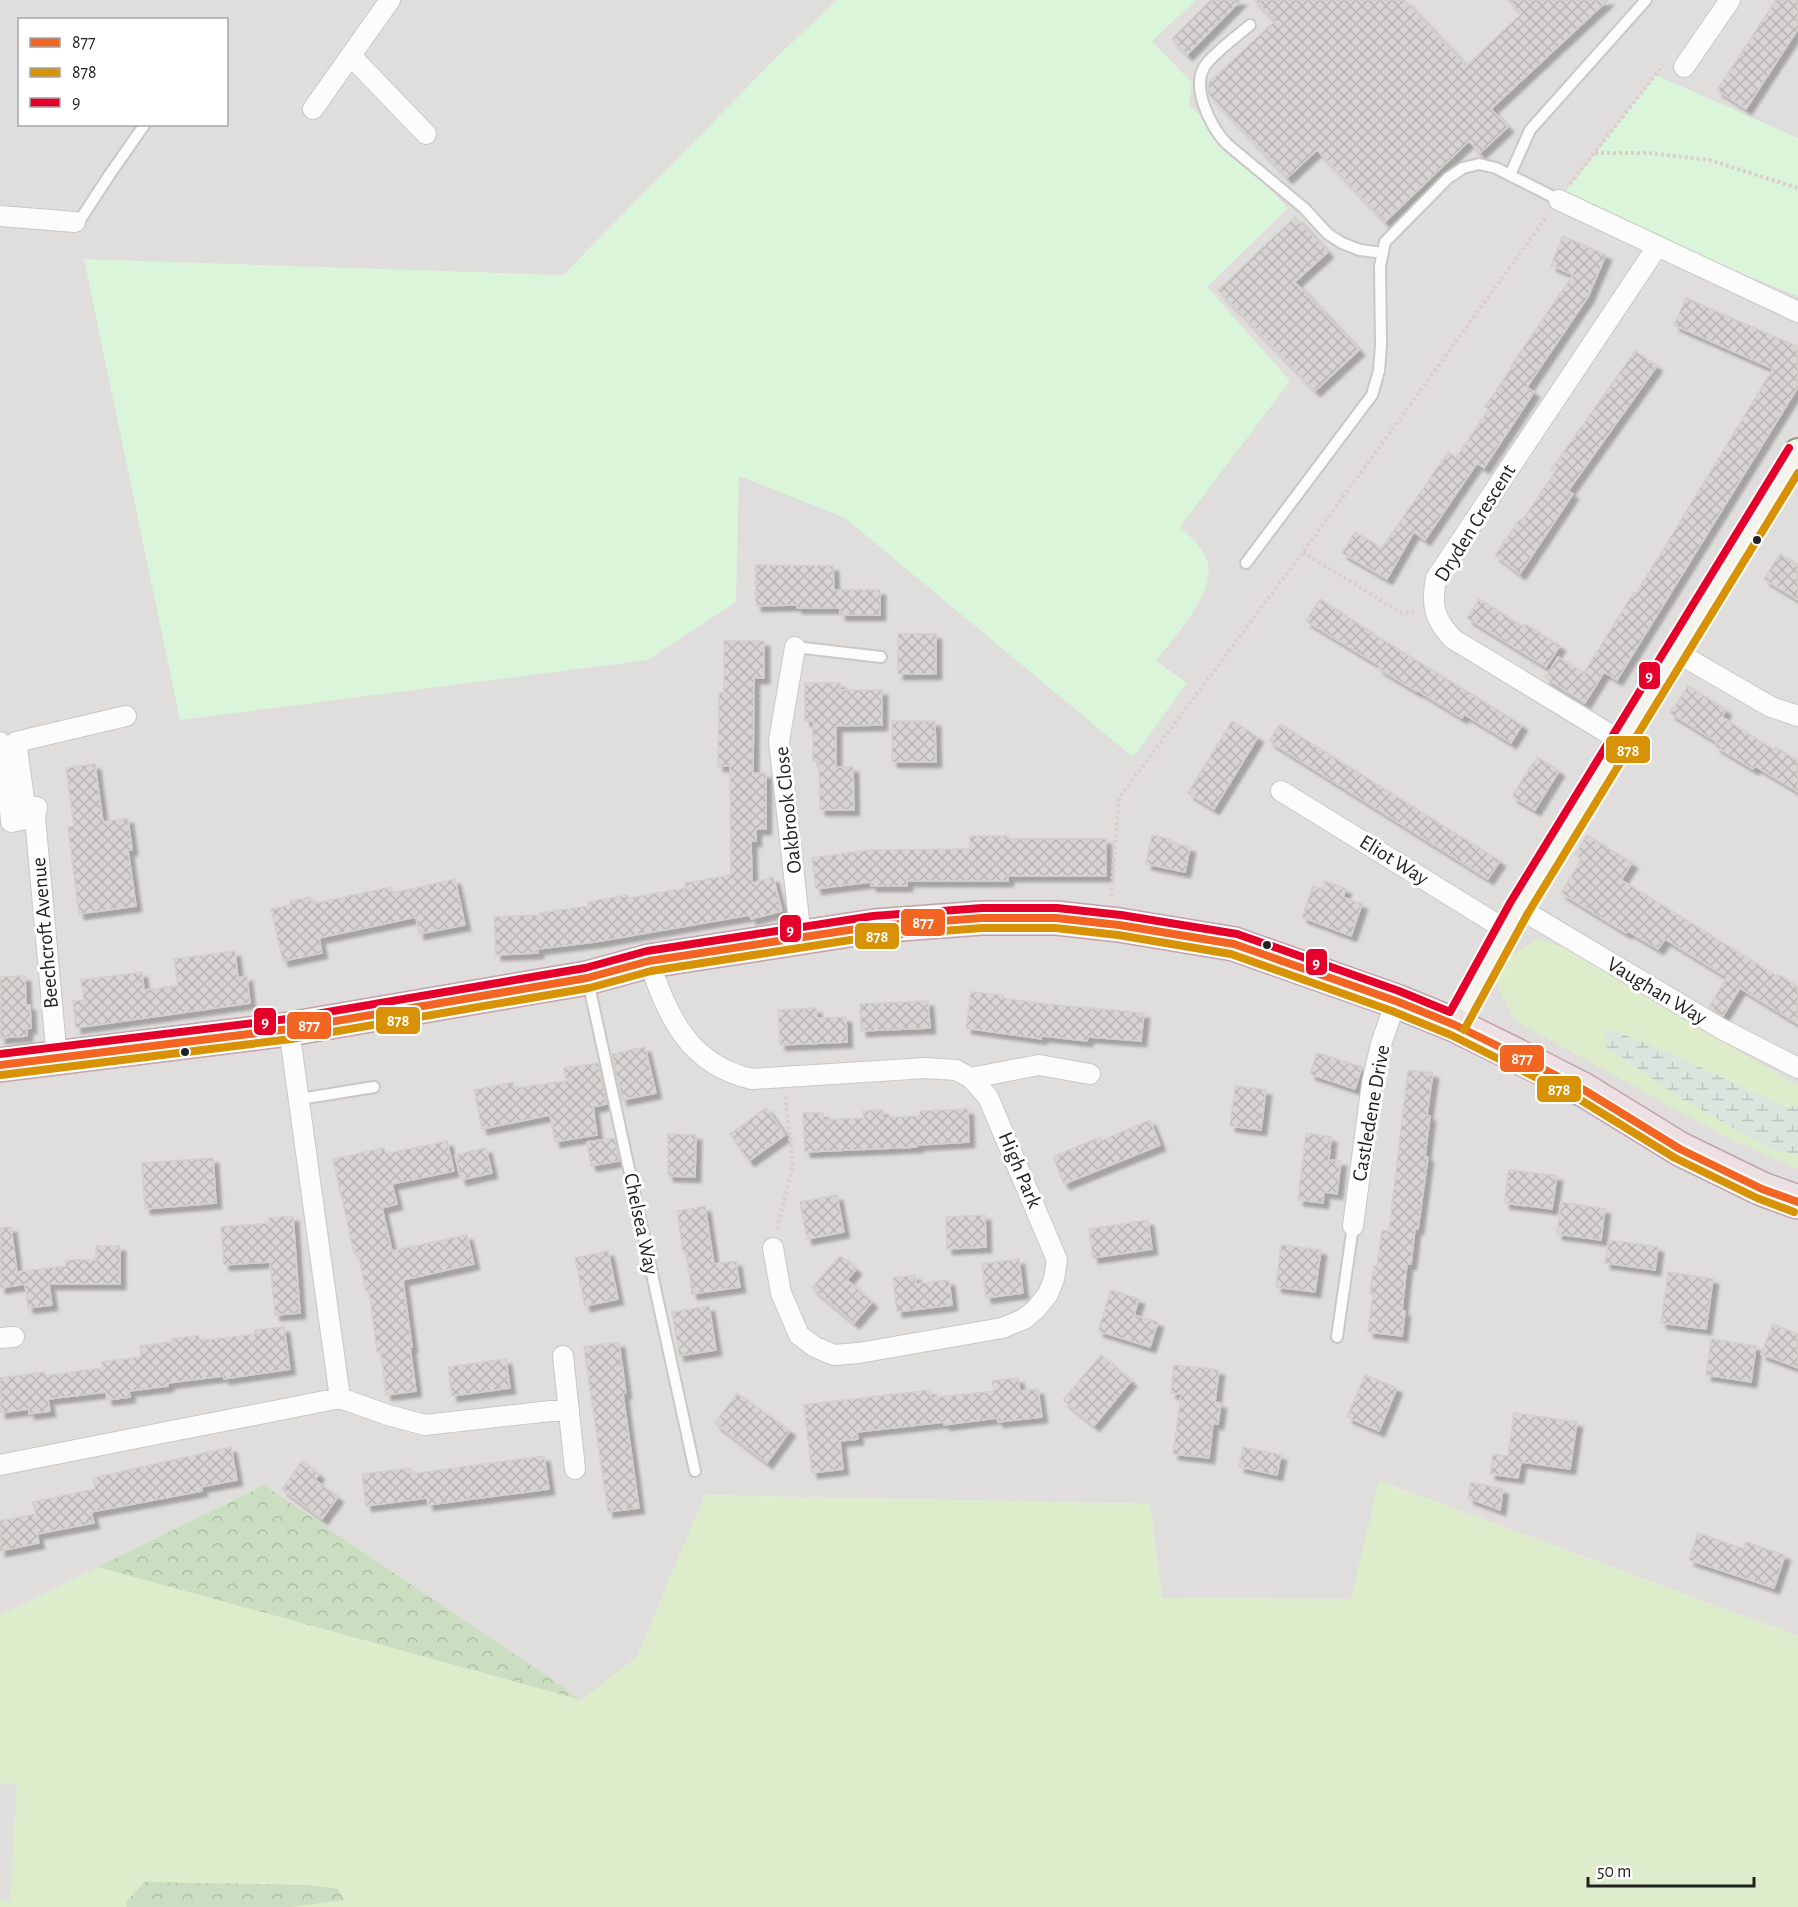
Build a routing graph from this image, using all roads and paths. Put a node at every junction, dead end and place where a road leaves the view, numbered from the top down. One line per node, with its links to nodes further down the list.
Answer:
1 (390, 0): 5 (street)
2 (1646, 0): 12 (lane)
3 (1730, 0): 6 (street)
4 (1250, 25): 18 (lane)
5 (351, 56): 8 (street); 10 (street)
6 (1684, 67)
7 (1656, 75): 11 (path)
8 (314, 109)
9 (144, 126): 16 (lane)
10 (426, 134)
11 (1592, 155): 13 (path); 14 (path)
12 (1510, 175): 14 (lane); 18 (lane)
13 (1798, 188)
14 (1559, 200): 17 (street); 21 (path)
15 (0, 216): 16 (street)
16 (75, 222)
17 (1657, 247): 19 (street); 23 (street, Dryden Crescent)
18 (1383, 253): 22 (lane)
19 (1798, 312)
20 (1798, 453): 25 (street)
21 (1303, 552): 23 (path); 33 (path)
22 (1246, 563)
23 (1434, 610): 29 (street, Dryden Crescent)
24 (795, 647): 26 (lane); 35 (street, Oakbrook Close)
25 (1676, 652): 28 (street); 29 (street)
26 (881, 657)
27 (126, 716): 32 (street)
28 (1798, 716)
29 (1621, 741): 34 (street)
30 (0, 742): 32 (street)
31 (1281, 791): 34 (street, Eliot Way)
32 (36, 812): 41 (street, Beechcroft Avenue)
33 (1110, 907)
34 (1513, 919): 39 (street); 43 (street, Vaughan Way)
35 (801, 938): 36 (highway); 38 (highway)
36 (649, 960): 37 (highway); 46 (street)
37 (587, 978): 40 (highway); 58 (lane, Chelsea Way)
38 (1396, 1001): 39 (highway); 50 (street, Castledene Drive)
39 (1455, 1025): 49 (highway)
40 (289, 1029): 41 (highway); 48 (street)
41 (57, 1059): 42 (highway)
42 (0, 1065)
43 (1798, 1068)
44 (1090, 1074): 45 (street)
45 (971, 1078): 46 (street); 51 (street, High Park)
46 (752, 1079): 51 (path)
47 (374, 1086): 48 (lane)
48 (300, 1099): 54 (street)
49 (1798, 1202)
50 (1353, 1226): 52 (lane)
51 (773, 1248)
52 (1337, 1337)
53 (563, 1356): 55 (street)
54 (340, 1398): 55 (street); 56 (street)
55 (568, 1409): 57 (street)
56 (0, 1465)
57 (575, 1469)
58 (695, 1471)

